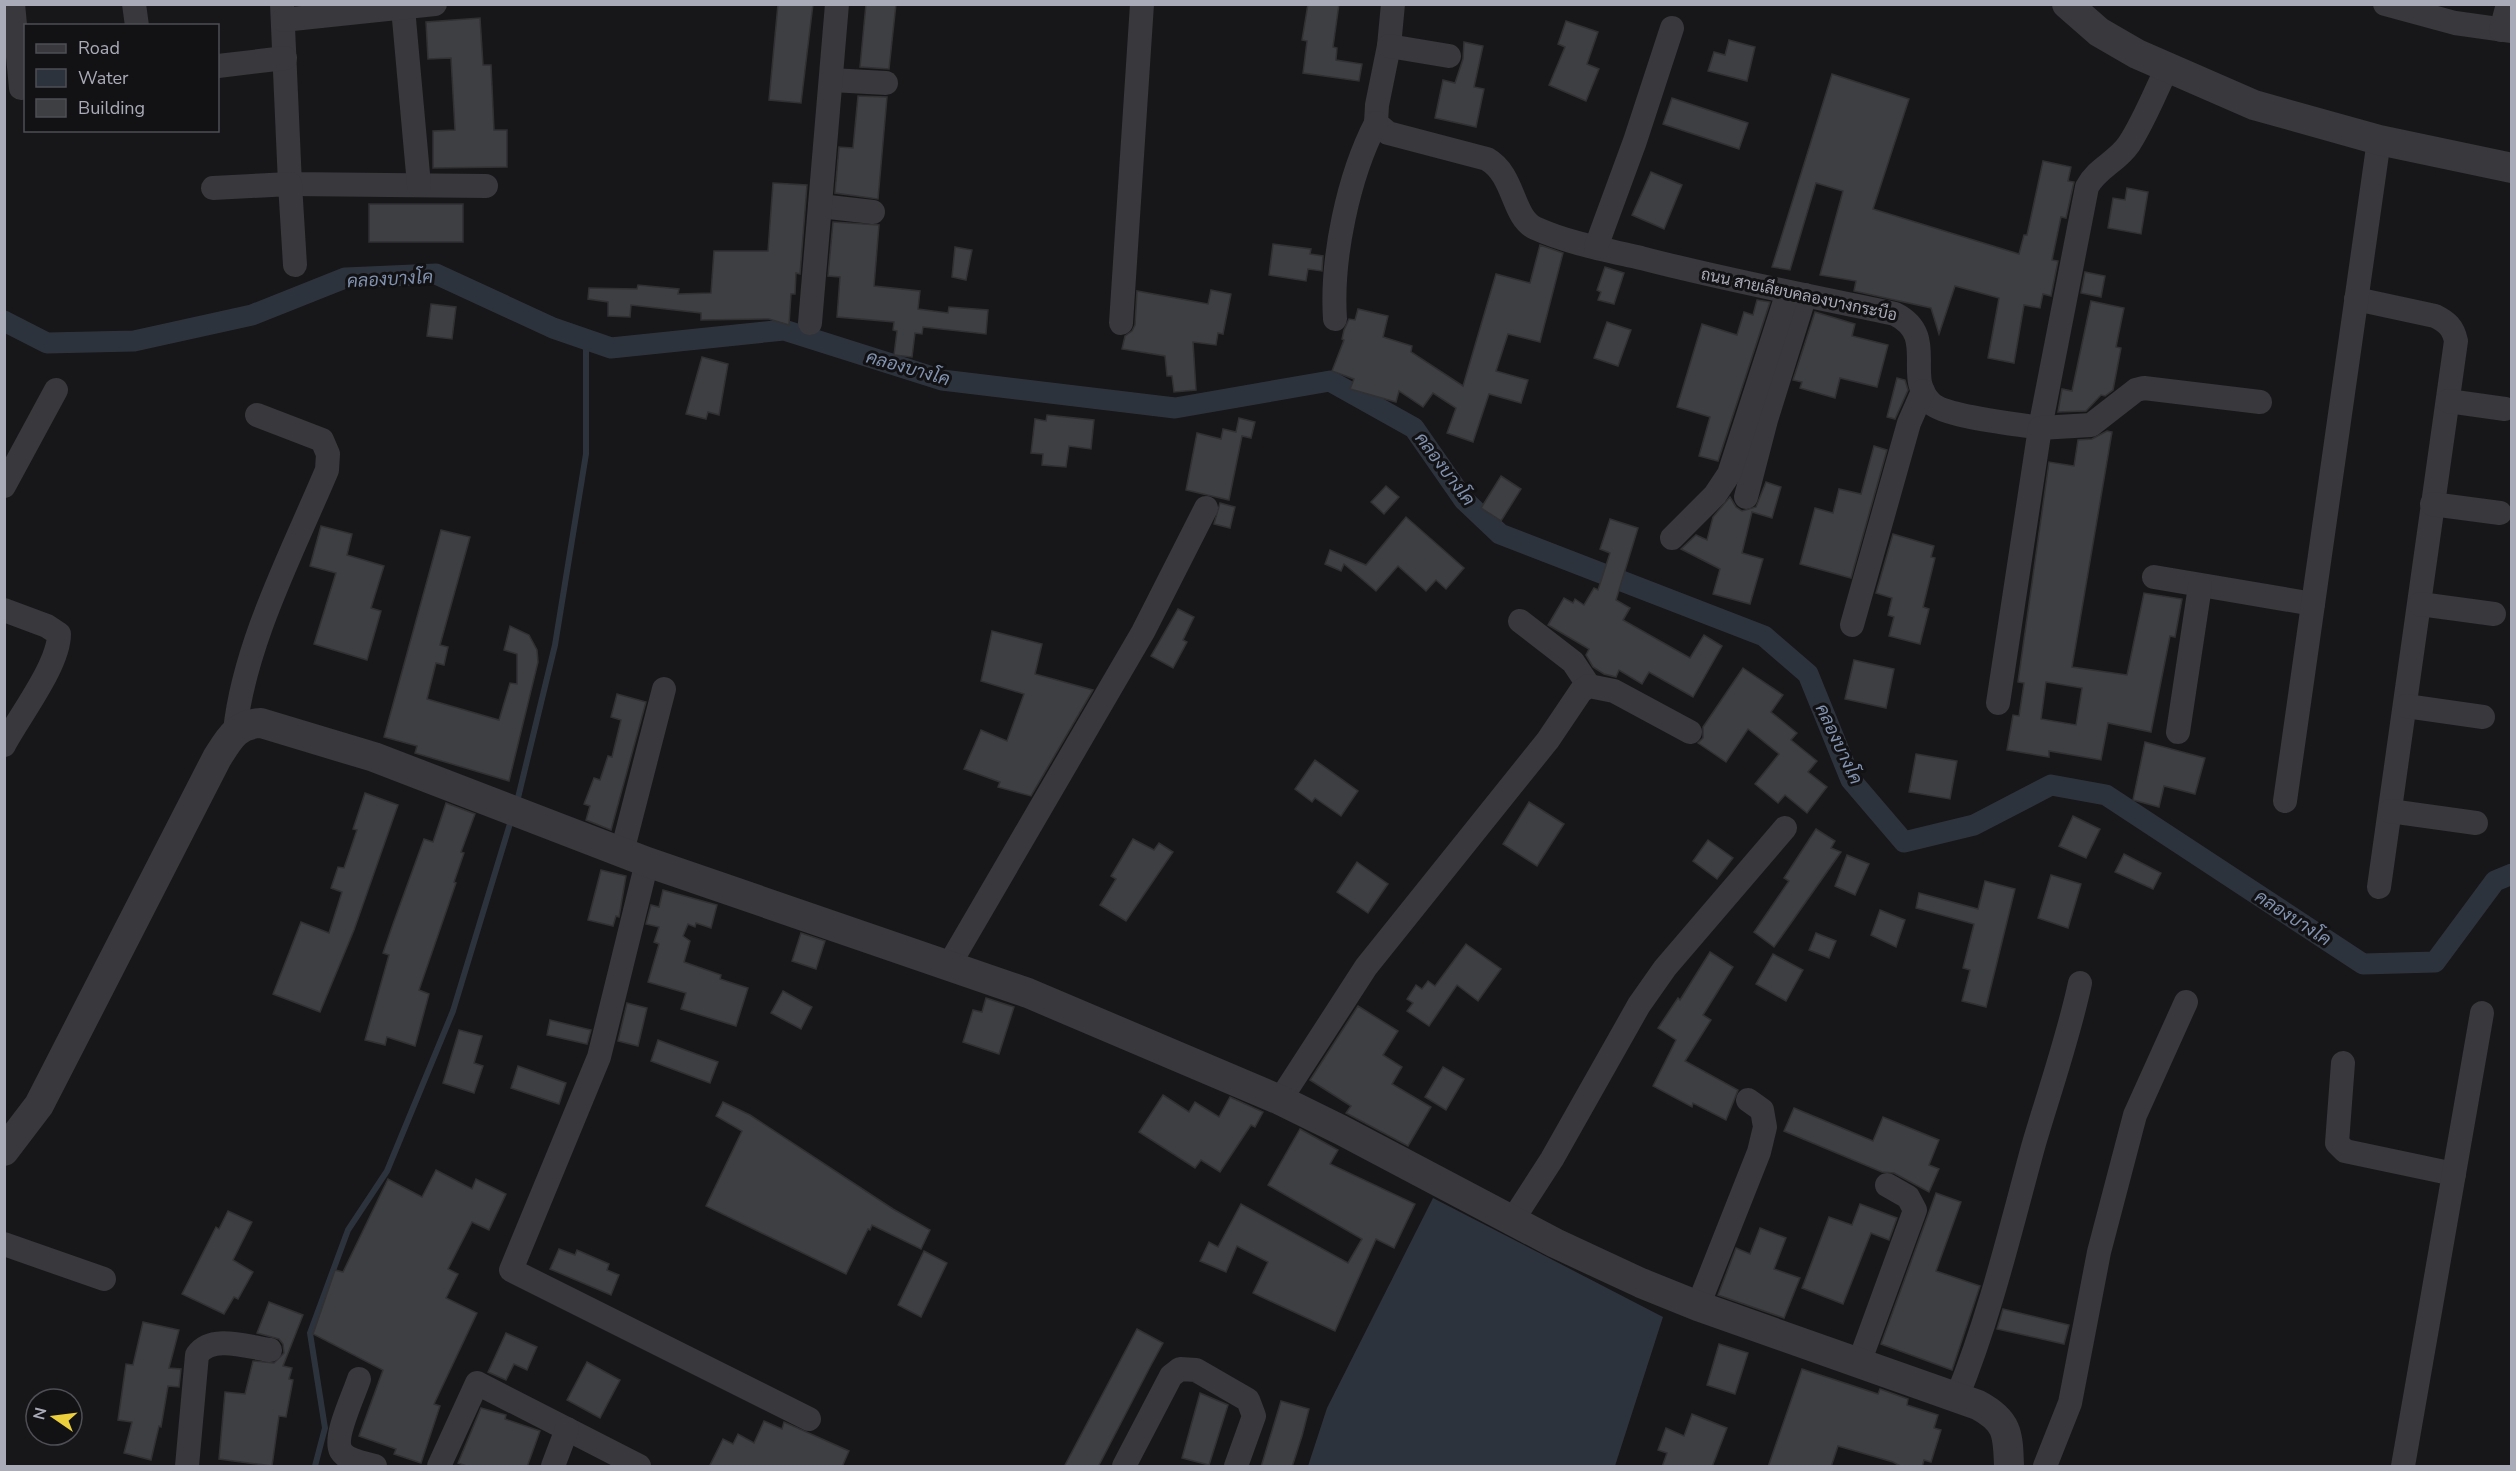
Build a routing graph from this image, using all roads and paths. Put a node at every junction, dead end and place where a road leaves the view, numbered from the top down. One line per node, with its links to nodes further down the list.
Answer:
1 (13, 4): 22 (street)
2 (134, 4): 12 (street)
3 (435, 4): 10 (street)
4 (837, 4): 20 (street)
5 (1142, 4): 38 (street)
6 (1393, 4): 15 (street)
7 (2067, 4): 19 (street)
8 (2508, 4): 14 (street)
9 (2387, 5): 14 (street)
10 (403, 8): 11 (street); 27 (street)
11 (283, 12): 17 (street)
12 (137, 24)
13 (1672, 28): 32 (street)
14 (2506, 31)
15 (1389, 46): 16 (street); 23 (street)
16 (1449, 56)
17 (285, 58): 18 (street); 26 (street)
18 (219, 66)
19 (2167, 68): 24 (street); 45 (street)
20 (831, 80): 21 (street); 30 (street)
21 (886, 83)
22 (17, 88)
23 (1376, 123): 32 (street, ถนน สายเลียบคลองบางกระบือ); 36 (street)
24 (2379, 140): 25 (street); 35 (street)
25 (2511, 168)
26 (290, 184): 27 (street); 29 (street); 33 (street)
27 (419, 185): 28 (street)
28 (486, 186)
29 (213, 188)
30 (820, 206): 31 (street); 37 (street)
31 (873, 212)
32 (1596, 247): 34 (street, ถนน สายเลียบคลองบางกระบือ)
33 (295, 265)
34 (1797, 294): 40 (street, ถนน สายเลียบคลองบางกระบือ); 47 (street); 51 (street)
35 (2356, 299): 41 (street); 54 (street)
36 (1335, 319)
37 (810, 323)
38 (1121, 323)
39 (56, 390): 46 (street)
40 (1923, 392): 45 (street); 59 (street)
41 (2448, 401): 43 (street); 48 (street)
42 (2260, 402): 45 (street)
43 (2505, 408)
44 (257, 415): 65 (street)
45 (2040, 428): 62 (street)
46 (4, 486)
47 (1746, 497)
48 (2432, 504): 50 (street); 55 (street)
49 (1206, 508): 75 (street)
50 (2500, 513)
51 (1672, 538)
52 (2154, 578): 53 (street)
53 (2200, 585): 54 (street); 67 (street)
54 (2313, 604): 69 (street)
55 (2420, 604): 57 (street); 63 (street)
56 (4, 610): 68 (street)
57 (2494, 614)
58 (1520, 621): 60 (street)
59 (1852, 625)
60 (1590, 686): 66 (street); 80 (street)
61 (664, 689): 73 (street)
62 (1998, 703)
63 (2406, 706): 64 (street); 70 (street)
64 (2483, 717)
65 (235, 731): 73 (street); 82 (street)
66 (1690, 732)
67 (2178, 732)
68 (4, 745)
69 (2285, 801)
70 (2390, 811): 71 (street); 74 (street)
71 (2476, 823)
72 (1785, 828): 85 (street)
73 (635, 857): 75 (street); 93 (street)
74 (2379, 887)
75 (950, 964): 80 (street)
76 (2080, 984): 92 (street)
77 (2186, 1002): 103 (street)
78 (2482, 1013): 83 (street)
79 (2343, 1063): 83 (street)
80 (1280, 1100): 85 (street)
81 (1748, 1100): 88 (street)
82 (4, 1151)
83 (2454, 1174): 104 (street)
84 (1887, 1185): 90 (street)
85 (1512, 1221): 88 (street)
86 (4, 1244): 87 (street)
87 (104, 1279)
88 (1698, 1306): 90 (street)
89 (270, 1350): 95 (street)
90 (1859, 1363): 92 (street)
91 (359, 1379): 96 (street)
92 (1957, 1397): 102 (street)
93 (809, 1419)
94 (567, 1429): 97 (street); 98 (street); 99 (street)
95 (187, 1467)
96 (375, 1467)
97 (439, 1467)
98 (553, 1467)
99 (639, 1467)
100 (1124, 1467): 101 (street)
101 (1236, 1467)
102 (2009, 1467)
103 (2045, 1467)
104 (2403, 1467)

